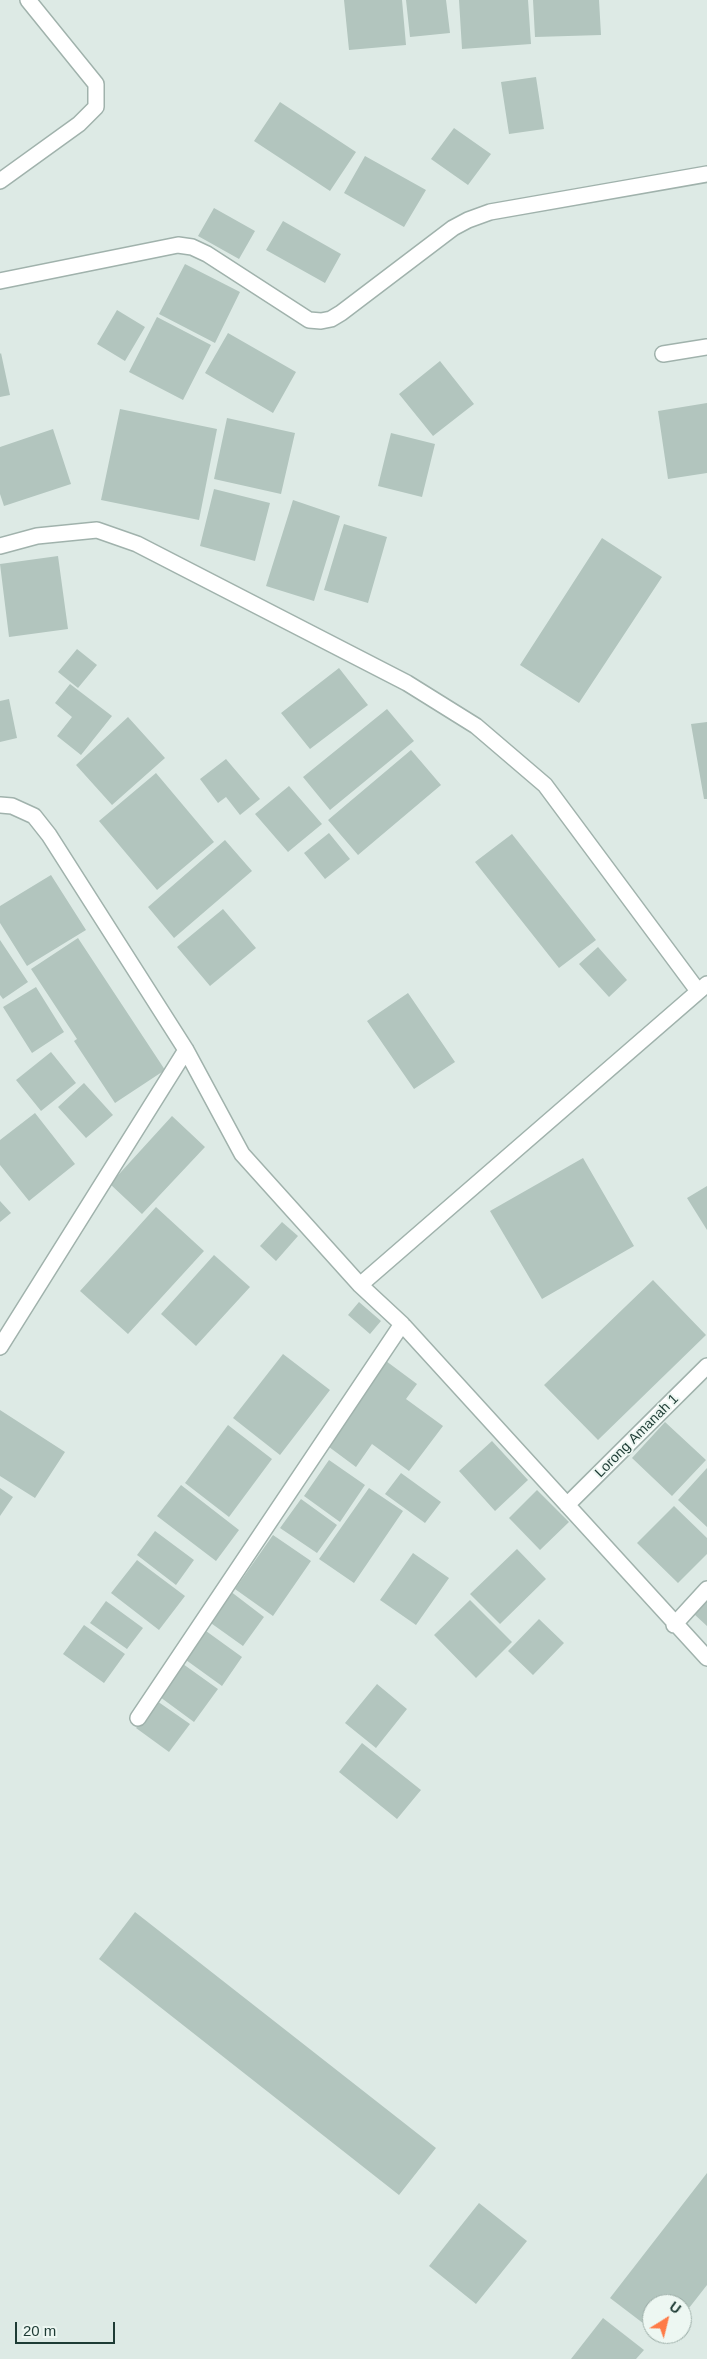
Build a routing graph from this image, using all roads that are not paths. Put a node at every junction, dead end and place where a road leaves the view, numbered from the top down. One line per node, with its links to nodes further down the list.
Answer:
1 (28, 0): 3 (street)
2 (707, 174): 4 (street)
3 (0, 181)
4 (0, 281)
5 (707, 348): 6 (street)
6 (663, 354)
7 (0, 546): 9 (street)
8 (0, 806): 10 (street)
9 (702, 988): 11 (street)
10 (186, 1050): 11 (street); 13 (street)
11 (360, 1285): 12 (street)
12 (402, 1324): 15 (street); 19 (street)
13 (0, 1347)
14 (707, 1366): 15 (street, Lorong Amanah 1)
15 (567, 1505): 17 (street)
16 (707, 1589): 17 (street)
17 (674, 1624): 18 (street)
18 (707, 1658)
19 (138, 1718)

